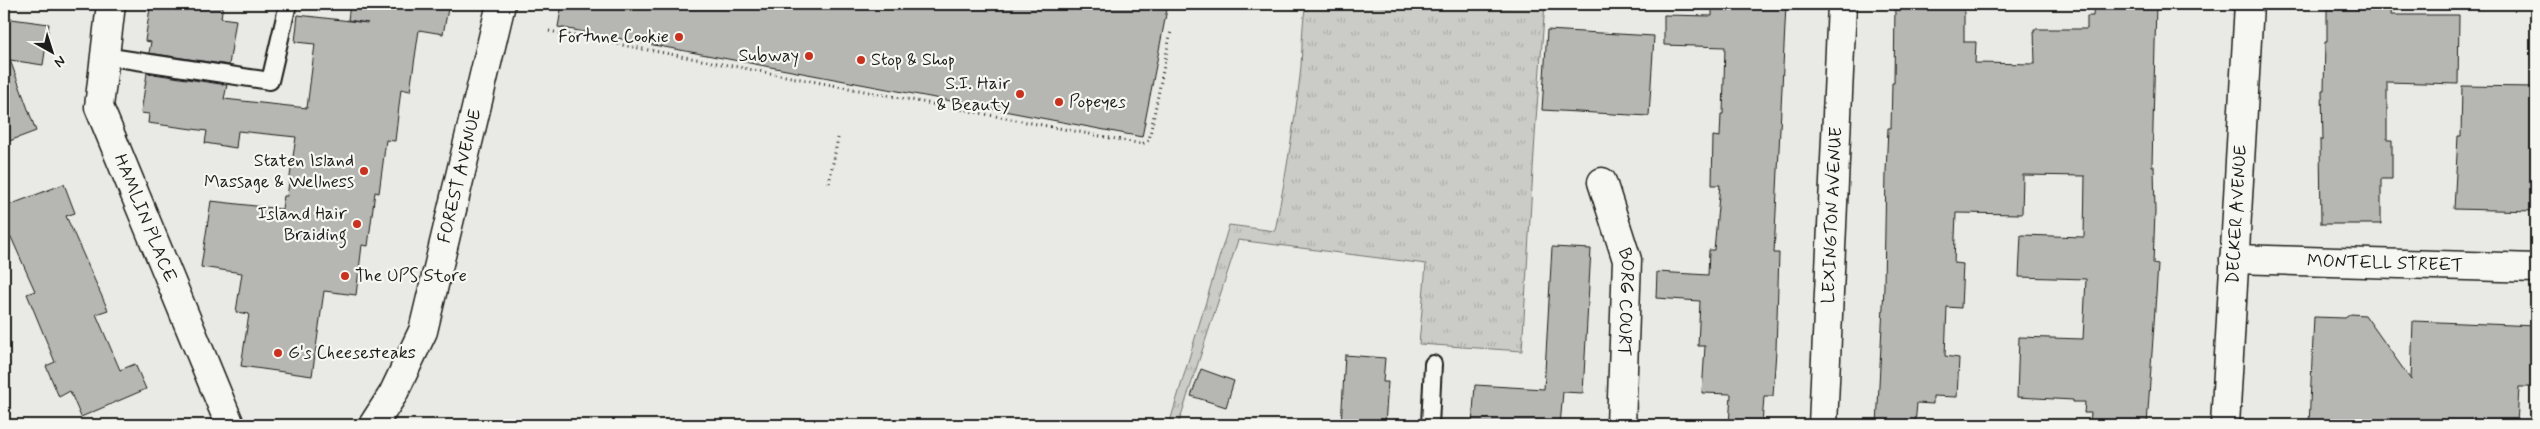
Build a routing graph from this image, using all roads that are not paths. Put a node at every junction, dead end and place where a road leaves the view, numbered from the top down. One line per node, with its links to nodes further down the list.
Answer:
1 (110, 4): 6 (street, HAMLIN PLACE)
2 (288, 4): 6 (lane)
3 (501, 4): 12 (street, FOREST AVENUE)
4 (2249, 4): 8 (street, DECKER AVENUE)
5 (1842, 5): 15 (street, LEXINGTON AVENUE)
6 (104, 56): 11 (street, HAMLIN PLACE)
7 (1602, 182): 14 (street, BORG COURT)
8 (2234, 259): 9 (street, MONTELL STREET); 16 (street, DECKER AVENUE)
9 (2536, 268)
10 (1433, 364): 13 (lane)
11 (230, 425)
12 (374, 425)
13 (1430, 425)
14 (1621, 425)
15 (1823, 425)
16 (2224, 425)

